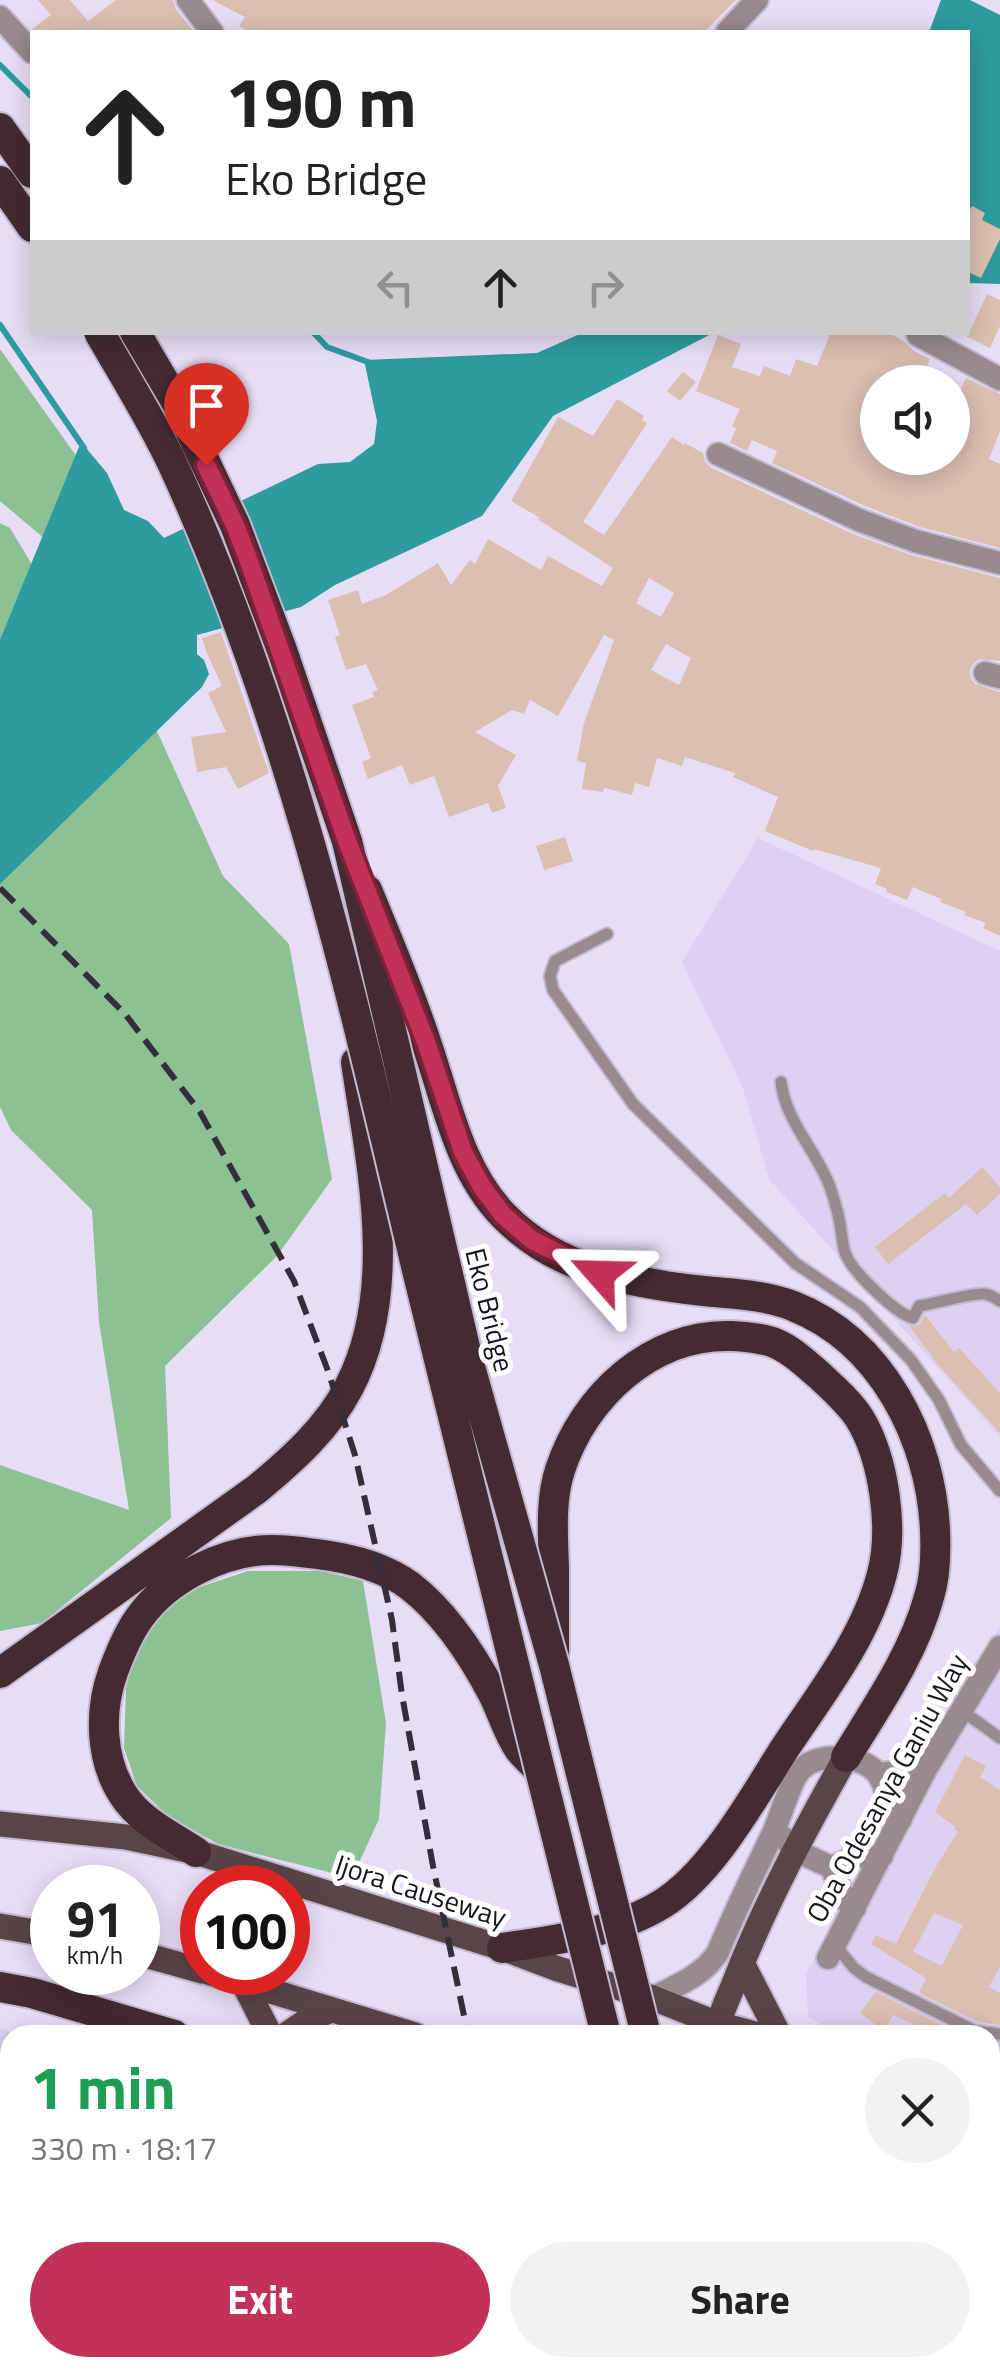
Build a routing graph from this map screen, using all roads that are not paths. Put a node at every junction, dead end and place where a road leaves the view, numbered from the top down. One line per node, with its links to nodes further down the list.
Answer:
1 (188, 0): 4 (street)
2 (757, 0): 5 (street)
3 (0, 17): 6 (street)
4 (210, 30)
5 (729, 30)
6 (30, 50)
7 (0, 128): 8 (highway)
8 (30, 170)
9 (0, 181): 10 (highway)
10 (30, 224)
11 (101, 335): 19 (highway, bridge)
12 (138, 335): 17 (highway, Eko Bridge, bridge)
13 (920, 335): 14 (street)
14 (1000, 379)
15 (718, 454): 16 (street)
16 (1000, 564)
17 (347, 841): 24 (highway, Eko Bridge, bridge); 28 (highway, bridge)
18 (607, 934): 22 (lane)
19 (340, 950): 25 (highway, bridge); 30 (highway, bridge)
20 (781, 1082): 21 (lane)
21 (1000, 1301)
22 (1000, 1490)
23 (1000, 1647): 26 (street, Oba Odesanya Ganiu Way)
24 (554, 1664): 42 (highway, bridge); 55 (highway, Eko Bridge, bridge)
25 (0, 1673)
26 (961, 1710): 27 (lane); 29 (street, Oba Odesanya Ganiu Way)
27 (1000, 1738)
28 (846, 1758): 31 (street); 34 (street); 35 (main road)
29 (926, 1769): 31 (street); 32 (street, Oba Odesanya Ganiu Way)
30 (540, 1772): 36 (highway); 54 (highway, bridge)
31 (879, 1774): 32 (street)
32 (901, 1820): 37 (street, Oba Odesanya Ganiu Way)
33 (0, 1824): 36 (main road, Ijora Causeway)
34 (776, 1827): 35 (street); 48 (street)
35 (794, 1850): 38 (street); 44 (main road)
36 (196, 1852): 42 (main road, Ijora Causeway)
37 (882, 1856): 38 (street); 39 (street, Oba Odesanya Ganiu Way)
38 (831, 1867): 39 (street)
39 (856, 1908): 43 (street, Oba Odesanya Ganiu Way)
40 (0, 1926): 41 (main road)
41 (30, 1931)
42 (502, 1948): 48 (main road, Ijora Causeway)
43 (832, 1951): 59 (lane)
44 (742, 1964): 57 (main road); 58 (main road)
45 (0, 1987): 50 (highway)
46 (250, 1995): 51 (main road)
47 (284, 1995): 49 (main road)
48 (653, 1998): 56 (main road, Ijora Causeway)
49 (331, 2010): 52 (main road); 53 (main road)
50 (140, 2025)
51 (265, 2025)
52 (301, 2025)
53 (381, 2025)
54 (603, 2025)
55 (644, 2025)
56 (708, 2025)
57 (720, 2025)
58 (774, 2025)
59 (963, 2025)

